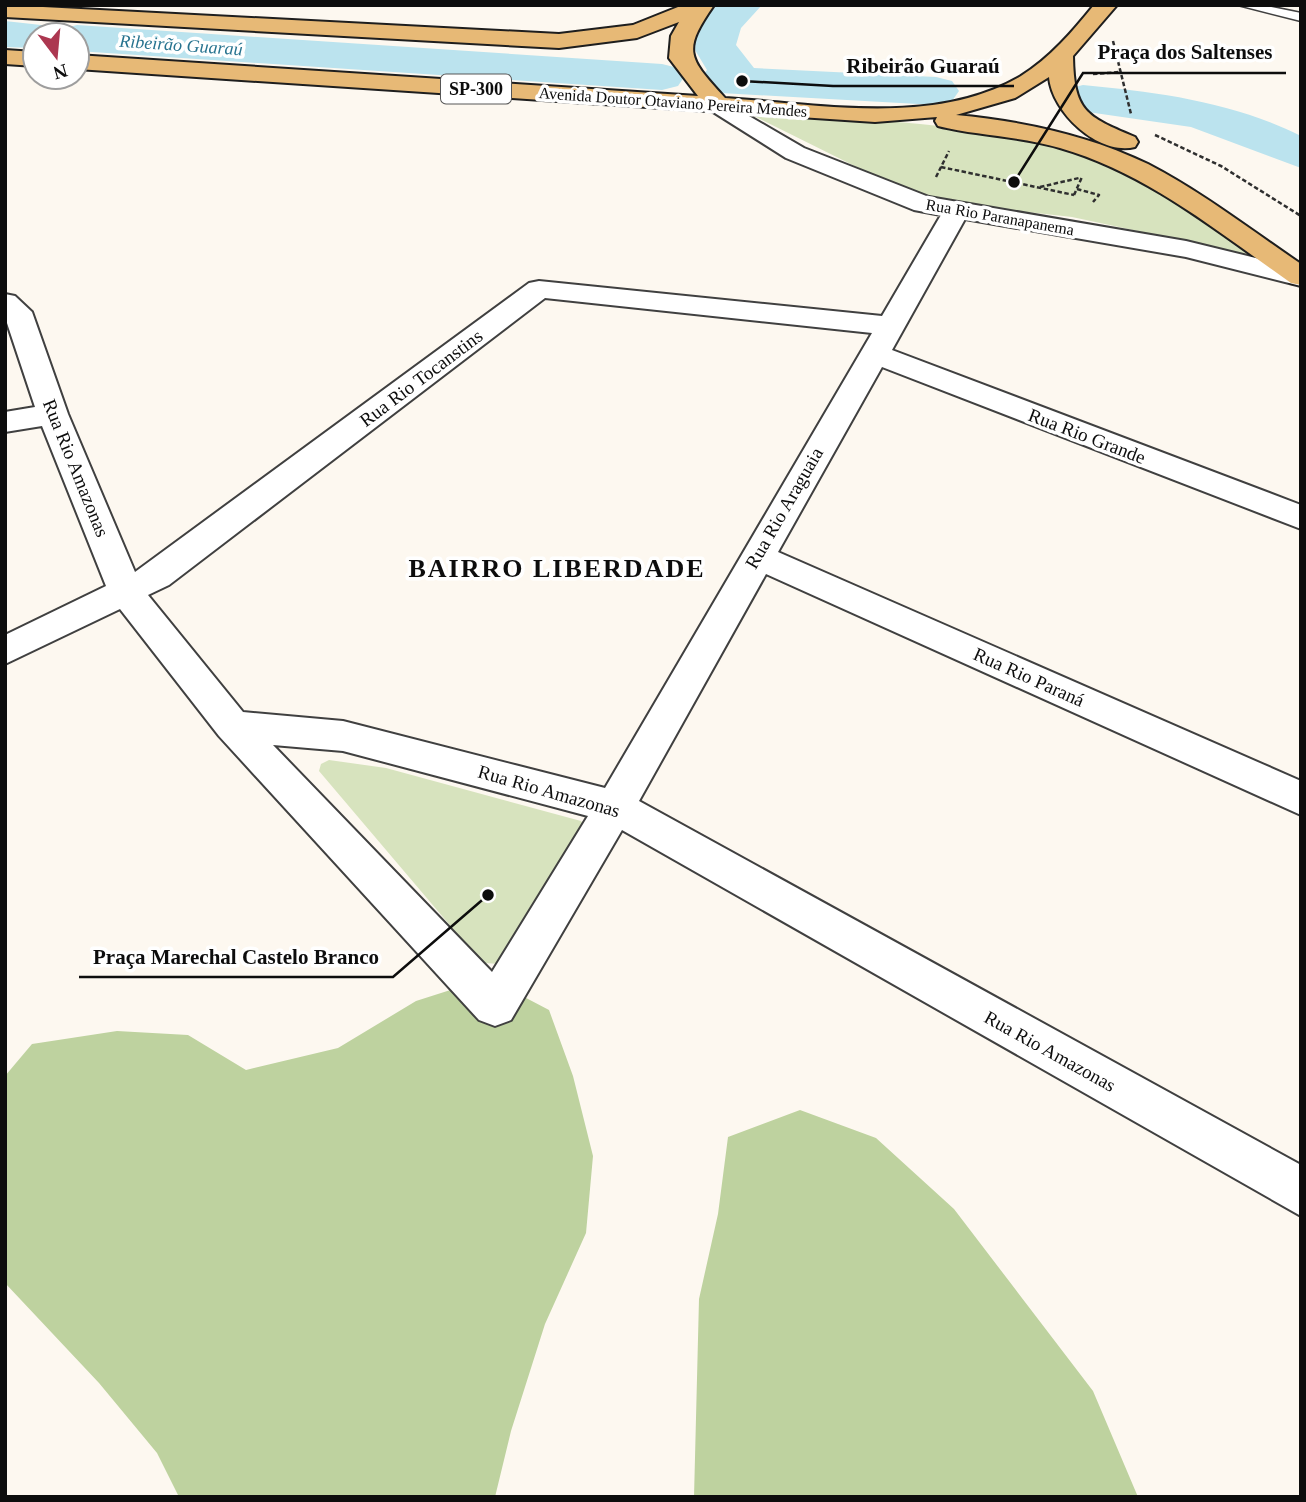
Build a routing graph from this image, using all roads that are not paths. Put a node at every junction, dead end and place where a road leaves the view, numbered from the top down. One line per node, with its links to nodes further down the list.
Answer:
1 (703, 5): 4 (main road); 8 (main road)
2 (1106, 5): 6 (main road, Avenida Doutor Otaviano Pereira Mendes / SP-300)
3 (1244, 5): 5 (lane)
4 (5, 10)
5 (1301, 18)
6 (1062, 57): 9 (main road, Avenida Doutor Otaviano Pereira Mendes / SP-300); 11 (main road)
7 (91, 63): 8 (main road, Avenida Doutor Otaviano Pereira Mendes / SP-300)
8 (718, 105): 9 (main road, Avenida Doutor Otaviano Pereira Mendes / SP-300); 10 (street, Rua Rio Paranapanema)
9 (875, 115): 12 (main road)
10 (956, 212): 12 (street, Rua Rio Paranapanema); 14 (street, Rua Rio Araguaia)
11 (1279, 223)
12 (1301, 277)
13 (5, 302): 15 (street, Rua Rio Amazonas)
14 (882, 340): 17 (street, Rua Rio Grande); 18 (street, Rua Rio Araguaia); 19 (street, Rua Rio Tocanstins)
15 (53, 414): 16 (street); 19 (street, Rua Rio Amazonas)
16 (5, 422)
17 (1301, 517)
18 (756, 556): 22 (street, Rua Rio Paraná); 23 (street, Rua Rio Araguaia)
19 (125, 591): 20 (street, Rua Rio Tocanstins); 21 (street, Rua Rio Amazonas)
20 (5, 651)
21 (232, 726): 23 (street, Rua Rio Amazonas); 23 (street, Rua Rio Araguaia)
22 (1301, 799)
23 (615, 807): 24 (street, Rua Rio Amazonas)
24 (1301, 1192)

